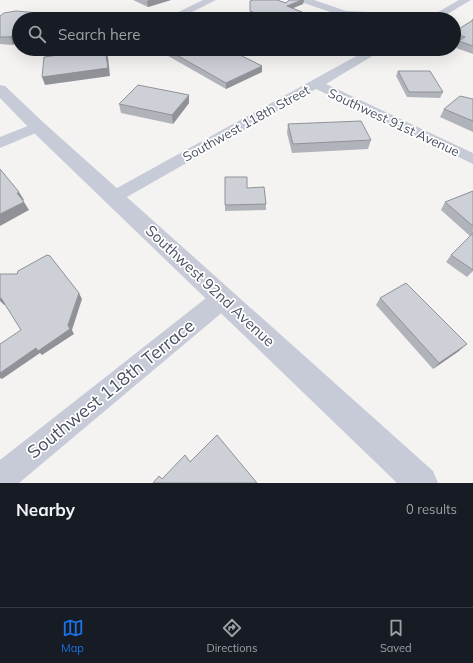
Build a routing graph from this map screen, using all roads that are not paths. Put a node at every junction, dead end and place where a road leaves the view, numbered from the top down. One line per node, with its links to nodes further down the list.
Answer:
1 (211, 0): 4 (street)
2 (304, 0): 5 (street)
3 (466, 0): 6 (street)
4 (189, 12)
5 (342, 12)
6 (444, 12)
7 (365, 56): 8 (street, Southwest 118th Street)
8 (315, 84): 12 (street, Southwest 91st Avenue); 13 (street, Southwest 118th Street)
9 (0, 89): 10 (street, Southwest 92nd Avenue)
10 (38, 127): 11 (street); 13 (street, Southwest 92nd Avenue)
11 (0, 143)
12 (473, 159)
13 (114, 197): 14 (street, Southwest 92nd Avenue)
14 (223, 298): 15 (street, Southwest 118th Terrace); 16 (street, Southwest 92nd Avenue)
15 (0, 479)
16 (421, 483)

